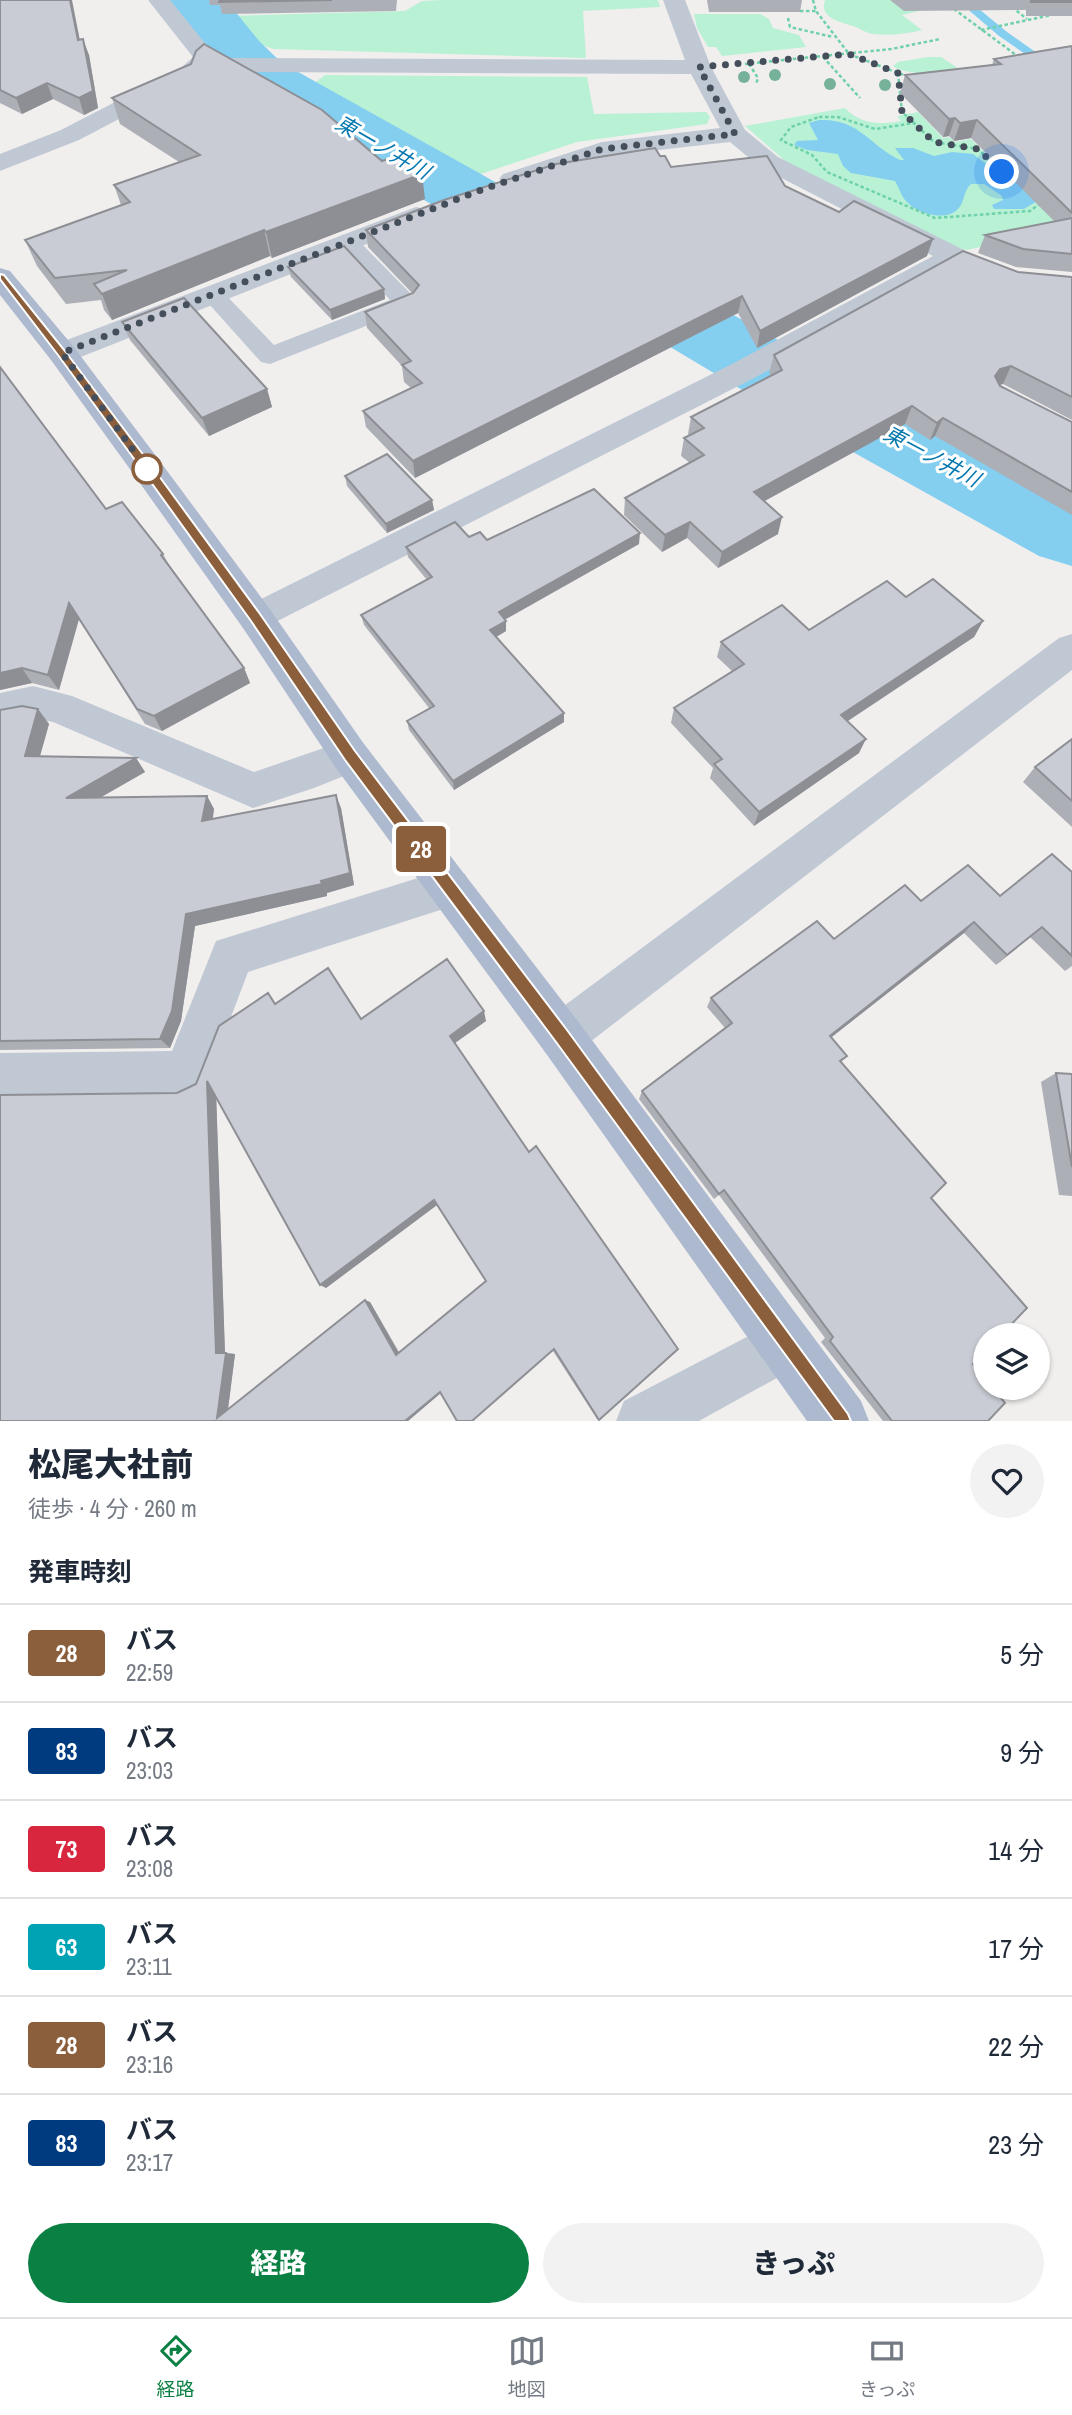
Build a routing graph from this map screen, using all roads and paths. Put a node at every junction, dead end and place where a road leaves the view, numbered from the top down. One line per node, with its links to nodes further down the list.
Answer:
1 (159, 0): 16 (street)
2 (674, 0): 18 (street)
3 (813, 0): 7 (path)
4 (949, 5): 11 (path)
5 (1012, 6): 10 (path)
6 (800, 11): 7 (path)
7 (816, 11): 12 (path)
8 (1053, 14): 10 (path)
9 (788, 18): 12 (path)
10 (1028, 20): 11 (path)
11 (983, 30): 17 (path)
12 (834, 37): 14 (path)
13 (940, 39): 14 (path)
14 (849, 54): 15 (path); 19 (path)
15 (822, 57): 18 (path); 21 (path)
16 (205, 58): 18 (street); 24 (street)
17 (1021, 59)
18 (699, 67): 23 (street)
19 (898, 73): 20 (path); 22 (path)
20 (922, 82)
21 (860, 98)
22 (914, 123): 22 (path)
23 (735, 134): 25 (street); 28 (street)
24 (0, 163)
25 (493, 186)
26 (442, 205): 27 (street)
27 (347, 242): 31 (street); 31 (lane)
28 (954, 256): 29 (street); 33 (street)
29 (980, 268)
30 (0, 277): 32 (main road)
31 (212, 295): 32 (street)
32 (62, 353): 33 (main road)
33 (256, 618): 36 (main road)
34 (1072, 649): 38 (street)
35 (0, 709): 36 (street)
36 (350, 756): 37 (main road)
37 (450, 888): 38 (main road); 39 (street)
38 (561, 1036): 40 (main road)
39 (0, 1077)
40 (785, 1344): 41 (street); 42 (main road)
41 (644, 1421)
42 (841, 1421)

